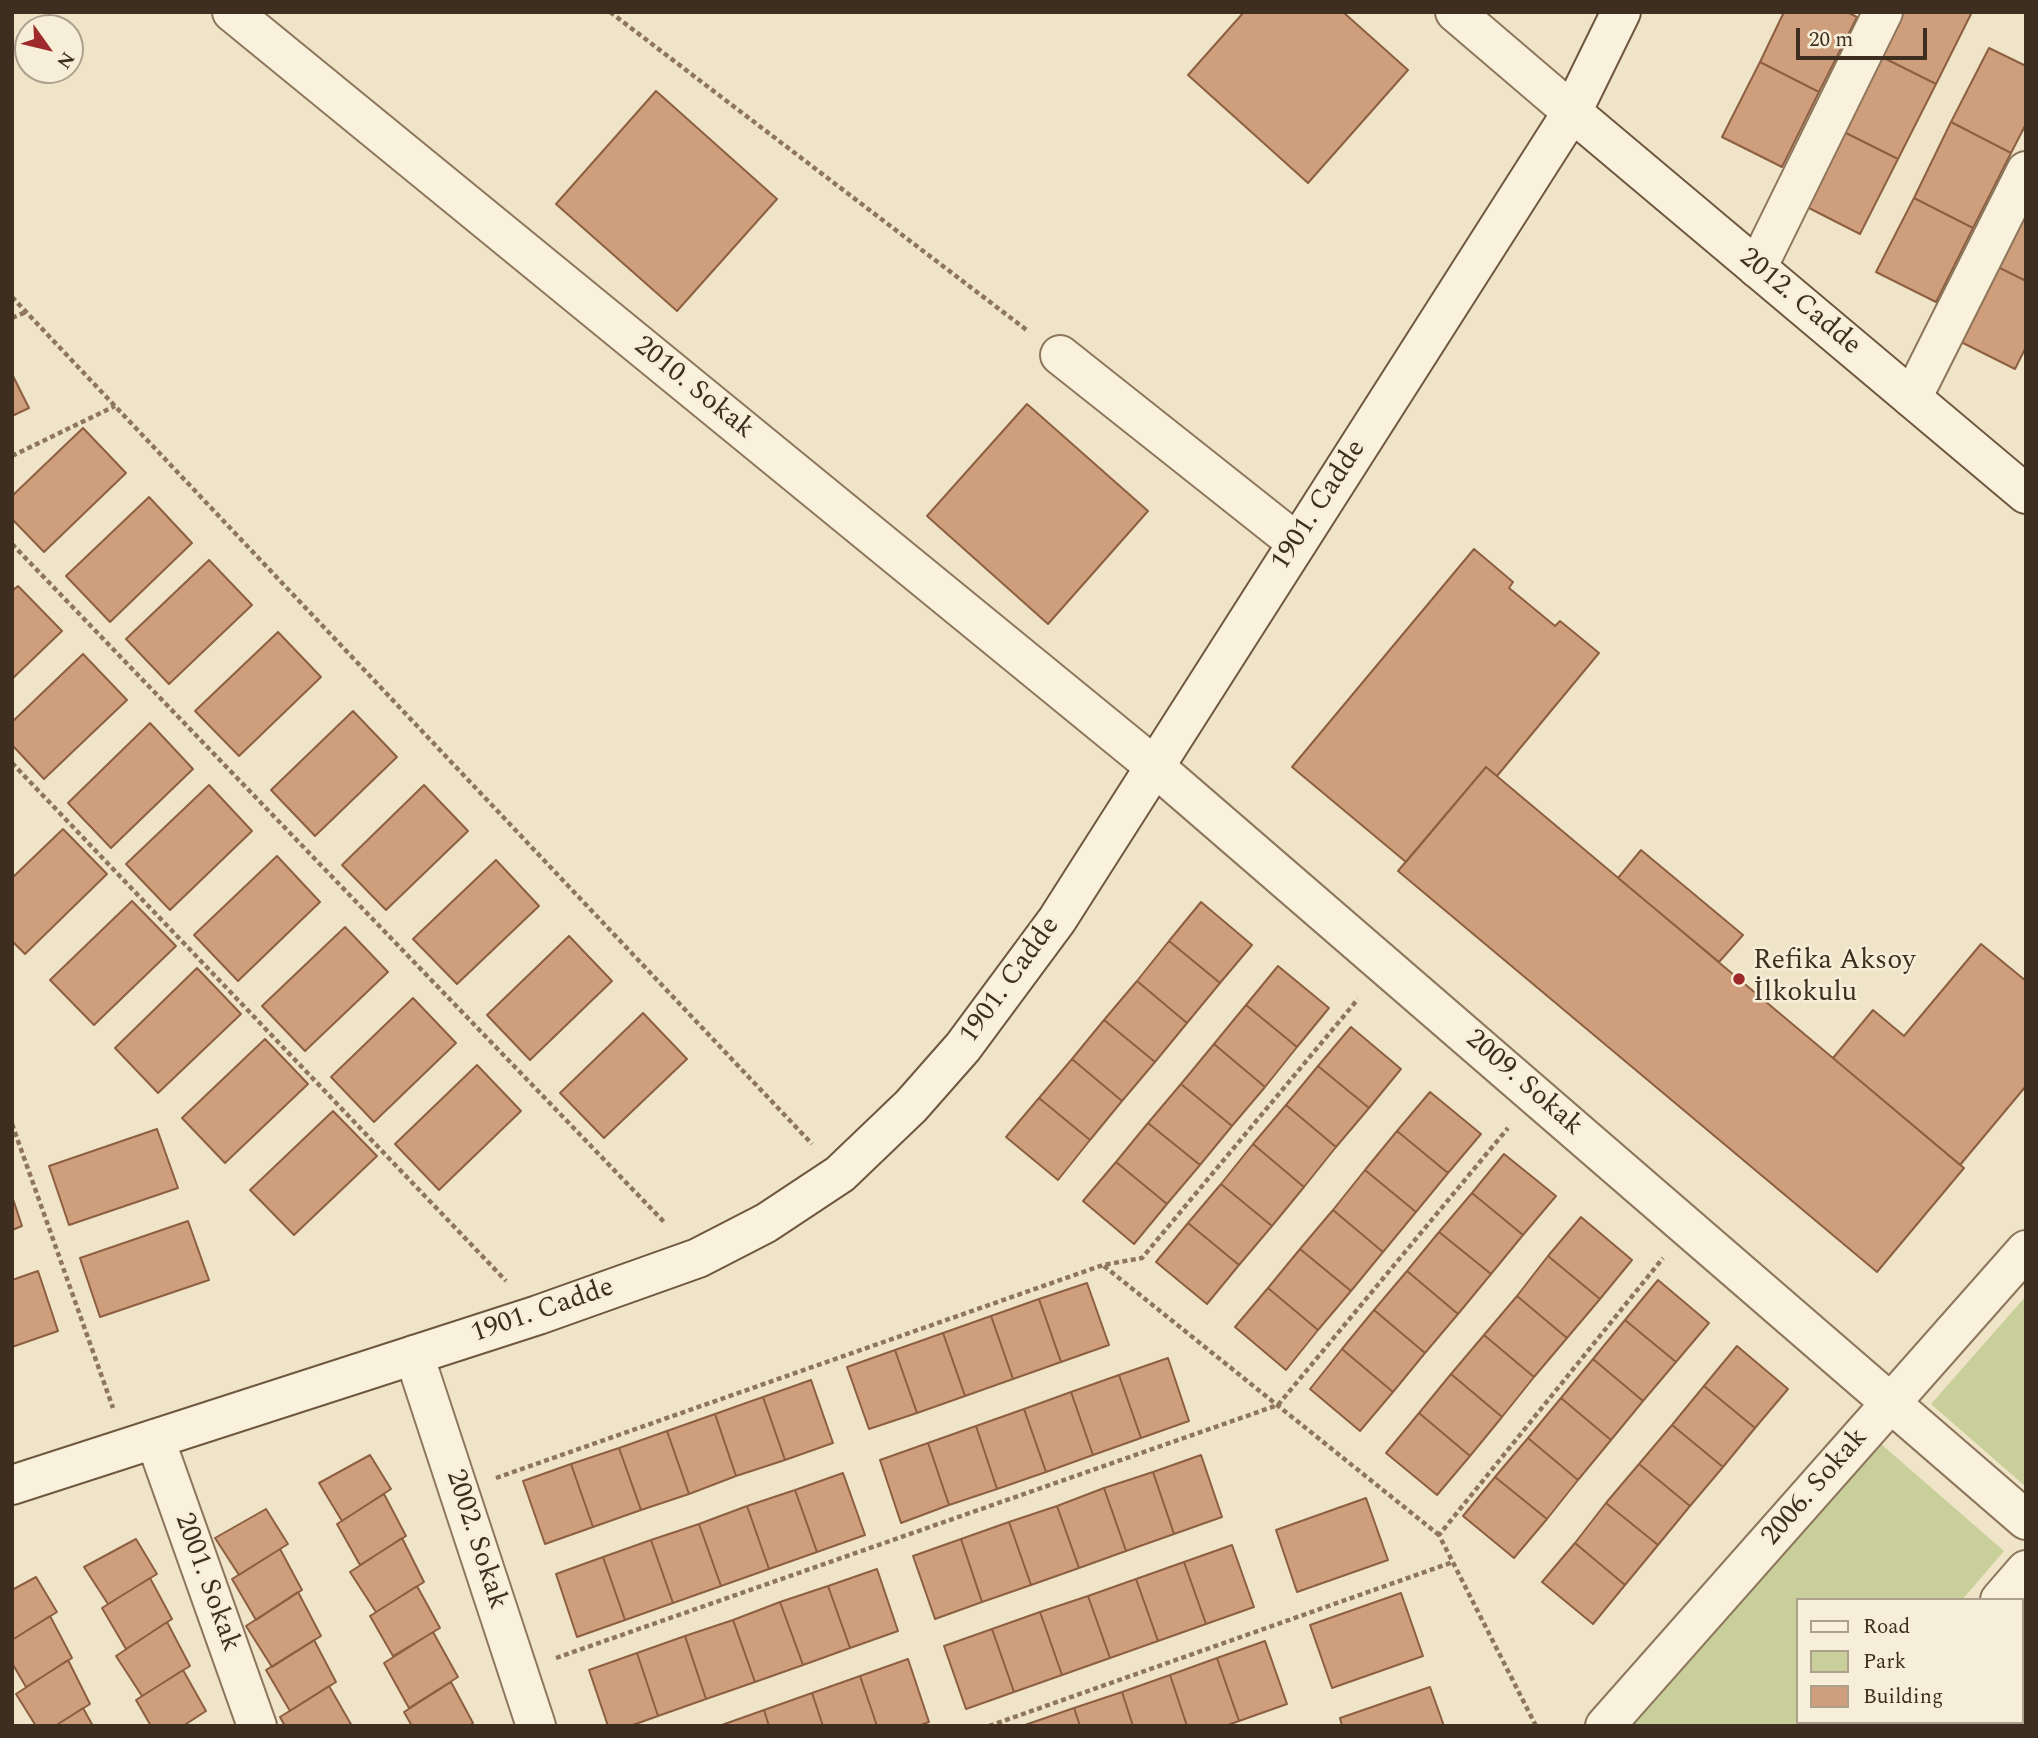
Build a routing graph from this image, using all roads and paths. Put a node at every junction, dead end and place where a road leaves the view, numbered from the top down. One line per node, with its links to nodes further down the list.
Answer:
1 (232, 12): 20 (street, 2010. Sokak)
2 (610, 12): 12 (path)
3 (1455, 12): 6 (street, 2012. Cadde)
4 (1622, 12): 6 (street, 1901. Cadde)
5 (1883, 12): 8 (street)
6 (1572, 112): 8 (street, 2012. Cadde); 17 (street, 1901. Cadde)
7 (2026, 171): 13 (street)
8 (1757, 268): 13 (street, 2012. Cadde)
9 (12, 297): 10 (path)
10 (26, 312): 11 (path); 14 (path)
11 (12, 318)
12 (1060, 355): 17 (street)
13 (1912, 398): 16 (street, 2012. Cadde)
14 (116, 406): 15 (path); 24 (path)
15 (12, 456)
16 (2026, 494)
17 (1297, 542): 20 (street, 1901. Cadde)
18 (12, 544): 27 (path)
19 (12, 763): 29 (path)
20 (1154, 766): 21 (street, 2009. Sokak); 24 (street, 1901. Cadde)
21 (1385, 966): 22 (street, 2009. Sokak); 28 (path)
22 (1535, 1095): 25 (street, 2009. Sokak); 32 (path)
23 (12, 1124): 33 (path)
24 (840, 1174): 27 (street, 1901. Cadde)
25 (1688, 1228): 31 (street, 2009. Sokak); 37 (path)
26 (2026, 1250): 31 (street, 2006. Sokak)
27 (698, 1258): 29 (street, 1901. Cadde)
28 (1103, 1265): 32 (path); 35 (path)
29 (538, 1315): 30 (street, 1901. Cadde)
30 (414, 1355): 33 (street, 1901. Cadde); 35 (street, 2002. Sokak)
31 (1891, 1403): 36 (street, 2009. Sokak); 46 (street, 2006. Sokak)
32 (1278, 1405): 37 (path); 41 (path)
33 (141, 1444): 34 (street, 1901. Cadde); 42 (street, 2001. Sokak)
34 (12, 1485)
35 (459, 1492): 41 (street, 2002. Sokak)
36 (2026, 1520)
37 (1438, 1535): 38 (path)
38 (1453, 1562): 44 (path); 45 (path)
39 (2026, 1570): 40 (street)
40 (2002, 1598)
41 (518, 1672): 43 (street, 2002. Sokak)
42 (257, 1726)
43 (536, 1726)
44 (989, 1726)
45 (1536, 1726)
46 (1605, 1726)

